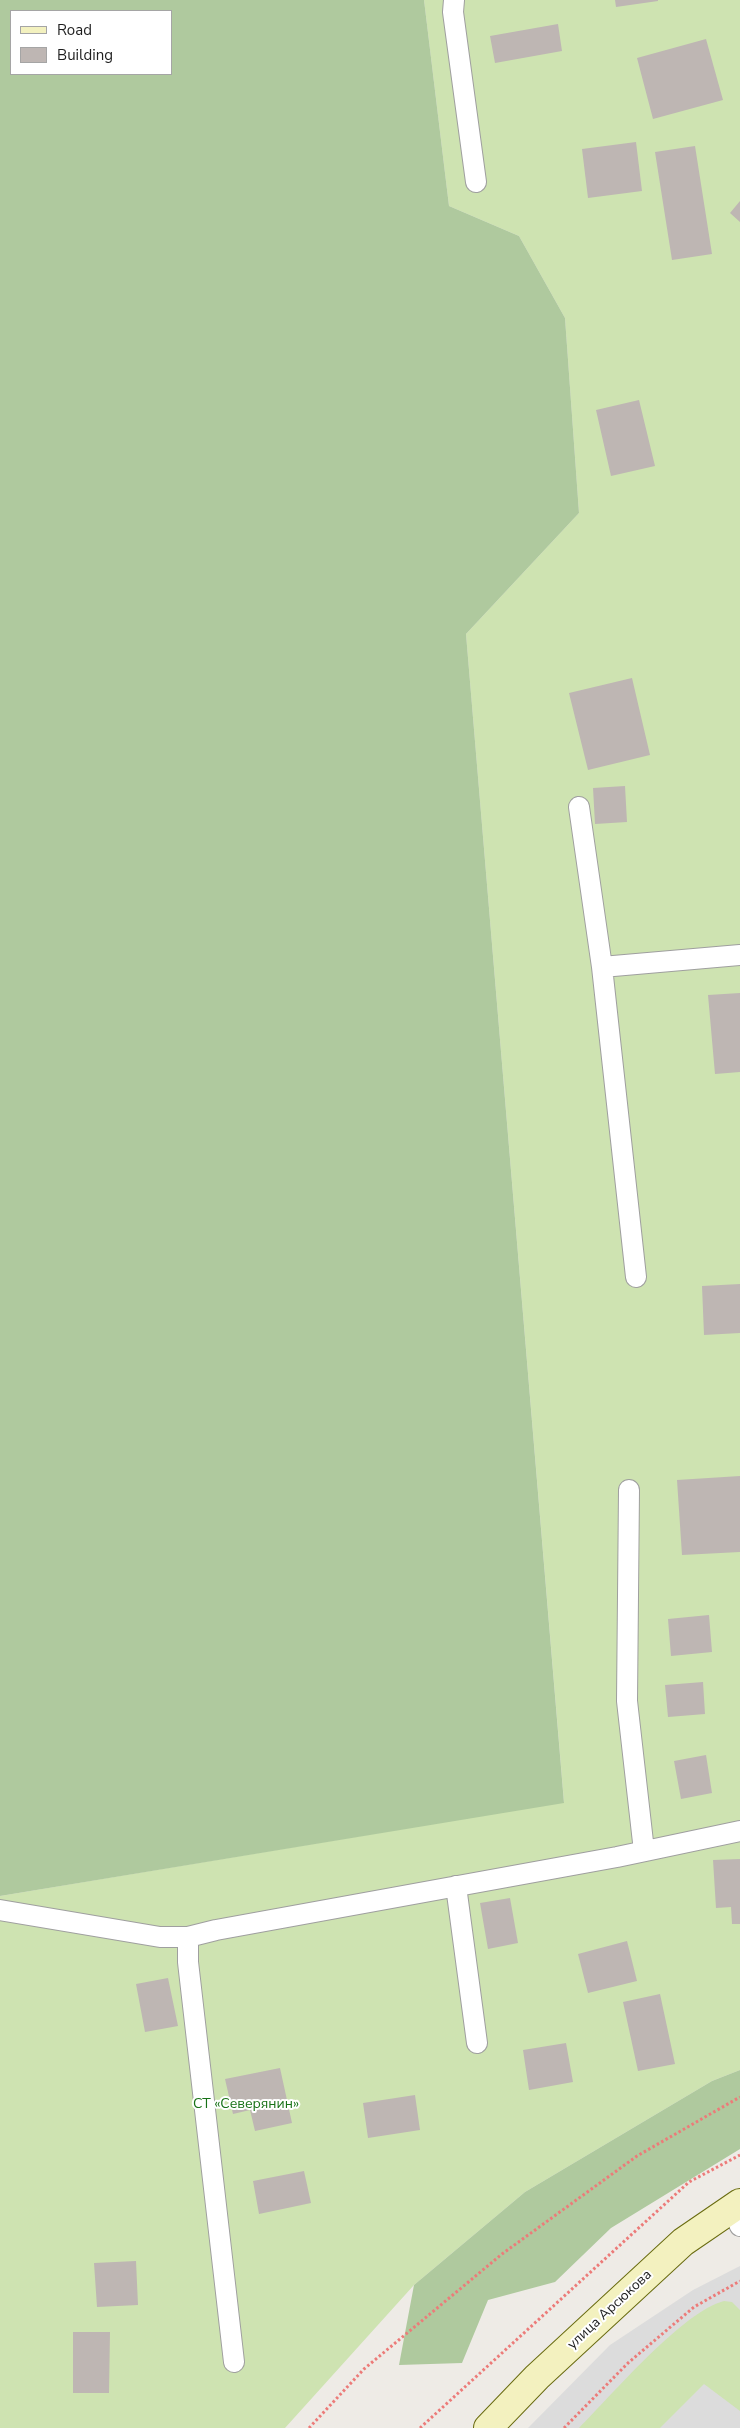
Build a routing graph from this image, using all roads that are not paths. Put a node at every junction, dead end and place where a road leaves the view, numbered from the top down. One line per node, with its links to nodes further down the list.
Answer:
1 (454, 0): 2 (lane)
2 (476, 182)
3 (579, 807): 5 (lane)
4 (740, 954): 5 (lane)
5 (602, 967): 6 (lane)
6 (636, 1277)
7 (629, 1490): 9 (lane)
8 (740, 1831): 9 (lane)
9 (644, 1851): 10 (lane)
10 (456, 1886): 12 (lane); 13 (lane)
11 (0, 1910): 12 (lane)
12 (188, 1937): 15 (lane)
13 (477, 2043)
14 (737, 2213): 16 (street, улица Арсюкова)
15 (234, 2362)
16 (488, 2428)

